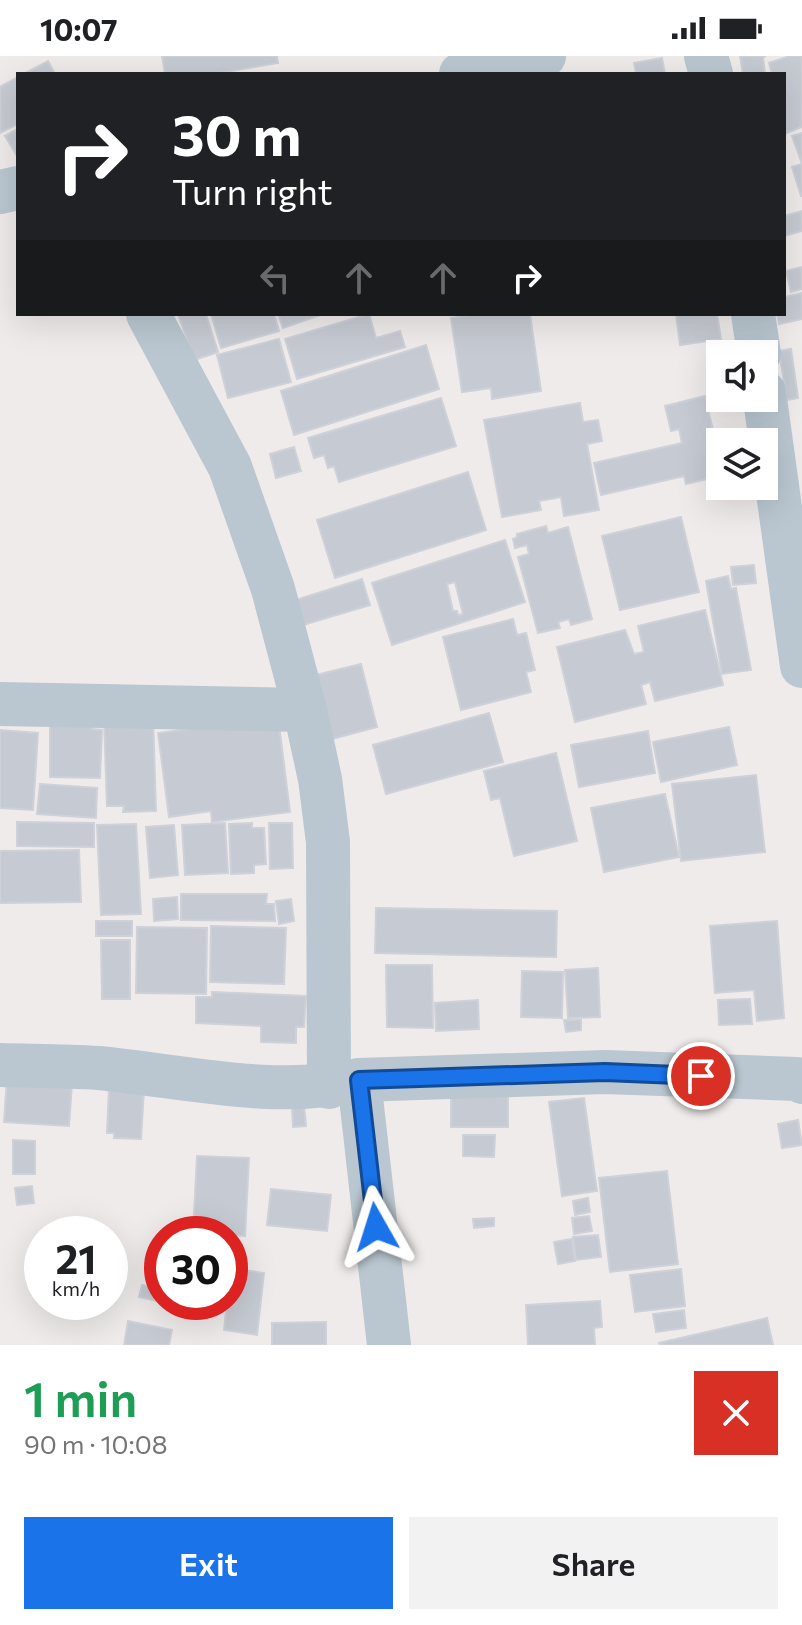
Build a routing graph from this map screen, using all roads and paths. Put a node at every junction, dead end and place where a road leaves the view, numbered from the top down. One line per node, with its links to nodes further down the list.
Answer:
1 (544, 56): 2 (street)
2 (470, 72)
3 (149, 316): 9 (street)
4 (753, 316): 5 (street)
5 (757, 340)
6 (767, 412): 7 (street)
7 (802, 666)
8 (0, 704): 9 (street)
9 (305, 710): 12 (street)
10 (0, 1065): 12 (street)
11 (802, 1082): 12 (street)
12 (344, 1084): 13 (street)
13 (389, 1345)

